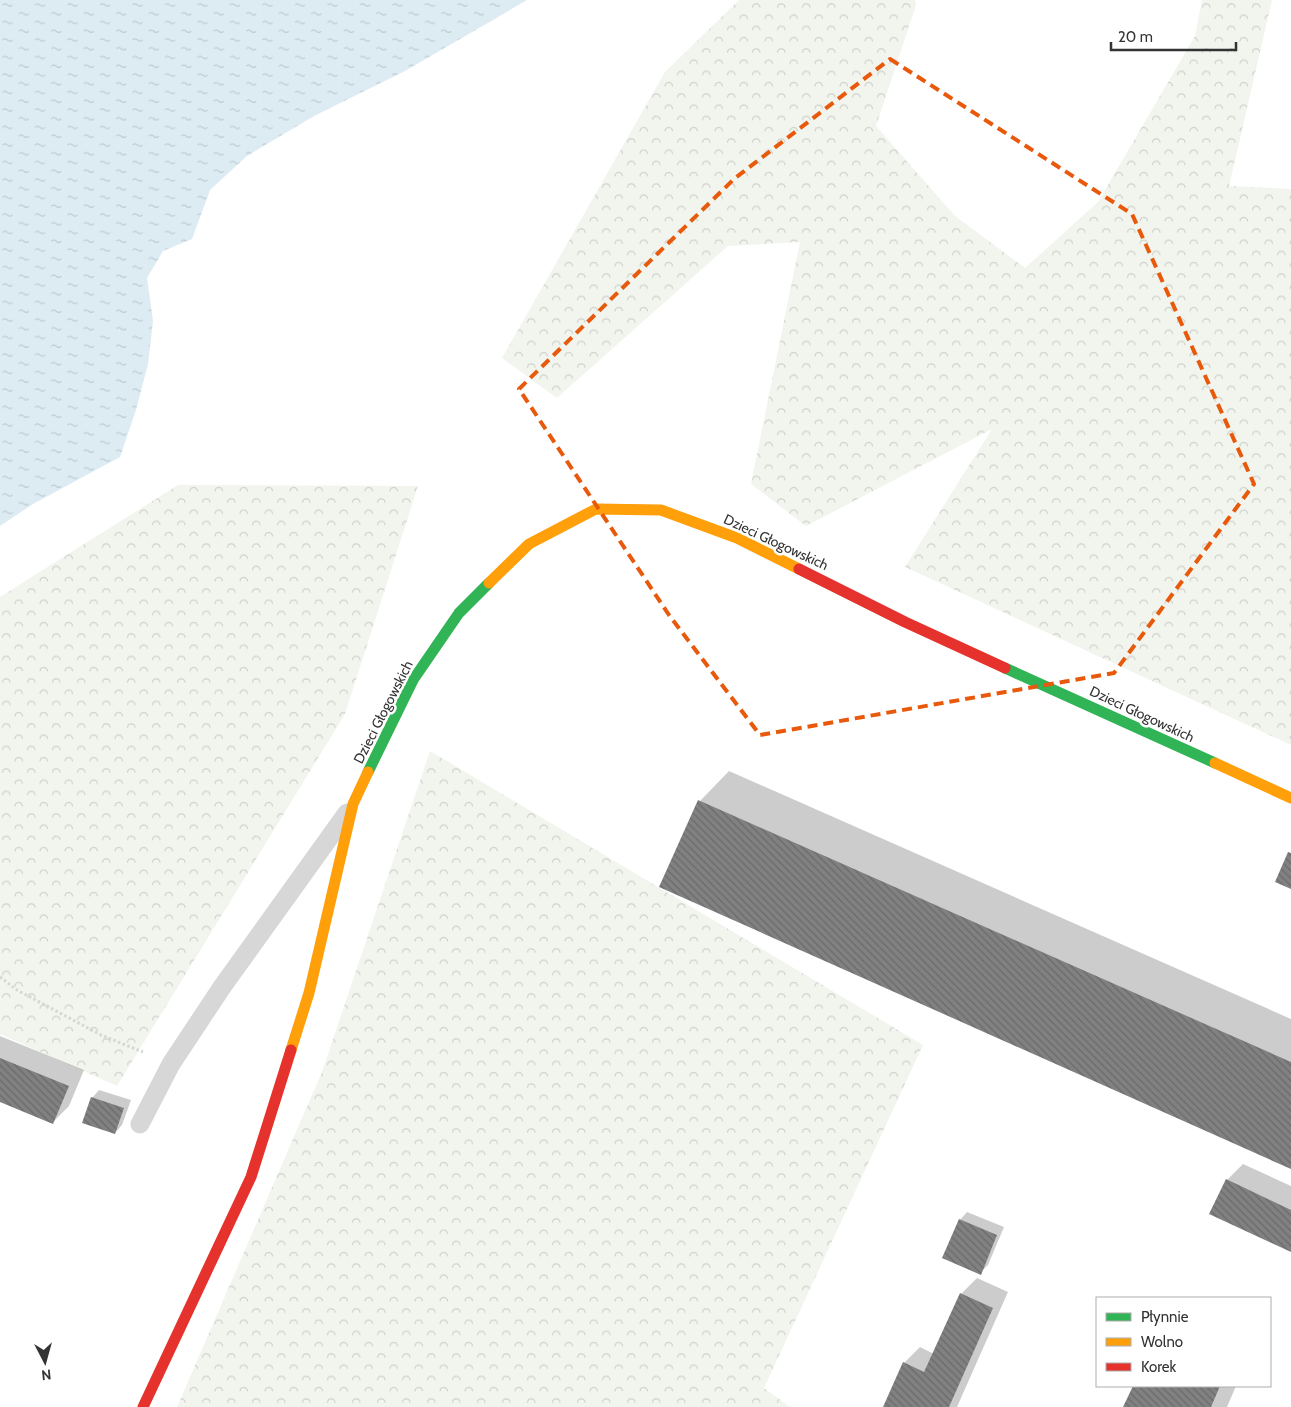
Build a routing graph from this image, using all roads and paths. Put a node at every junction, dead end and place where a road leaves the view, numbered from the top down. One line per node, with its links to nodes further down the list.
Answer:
1 (1291, 798): 2 (street, Dzieci Głogowskich)
2 (353, 804): 4 (lane); 6 (street, Dzieci Głogowskich)
3 (0, 977): 4 (path)
4 (172, 1064): 5 (lane)
5 (140, 1124)
6 (143, 1407)

